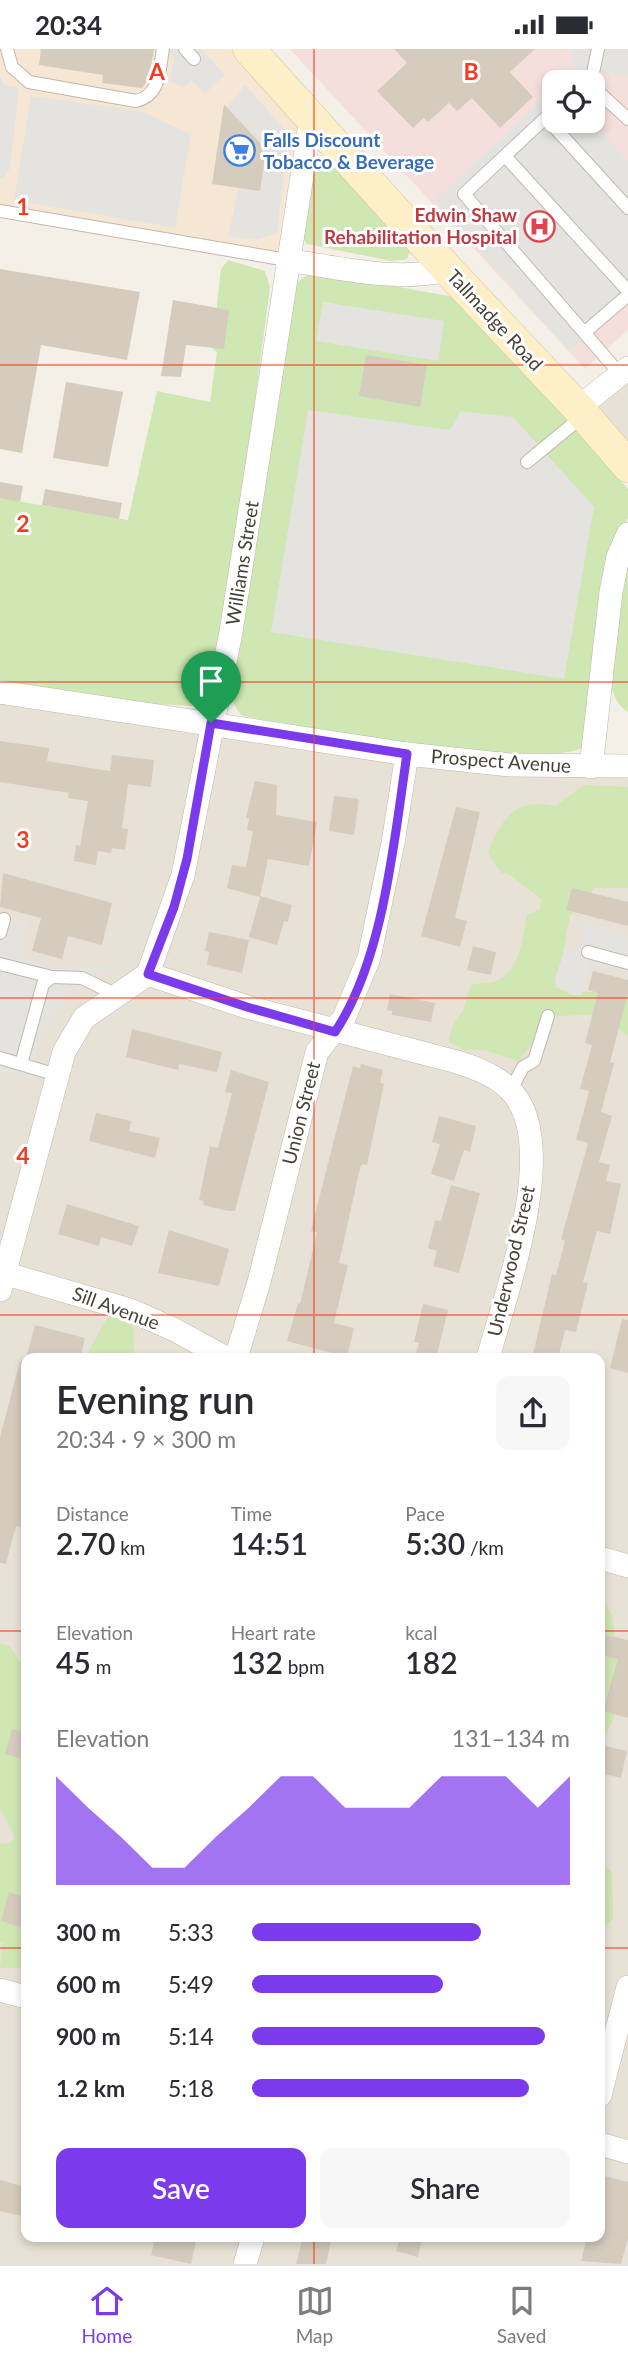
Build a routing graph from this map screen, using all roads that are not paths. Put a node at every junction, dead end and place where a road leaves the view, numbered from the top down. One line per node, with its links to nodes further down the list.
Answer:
1 (6, 49): 2 (lane)
2 (163, 49)
3 (185, 49): 6 (lane)
4 (249, 49): 9 (street, Tallmadge Road)
5 (598, 49): 7 (lane)
6 (194, 59)
7 (594, 70)
8 (605, 97): 10 (lane)
9 (311, 118): 16 (street, Williams Street); 17 (street, Tallmadge Road)
10 (628, 119)
11 (542, 121): 13 (lane)
12 (566, 133): 14 (lane)
13 (505, 156): 18 (lane); 19 (lane)
14 (628, 208)
15 (0, 211): 16 (lane)
16 (287, 260): 17 (street); 26 (street, Williams Street)
17 (447, 270): 21 (street, Tallmadge Road)
18 (628, 293): 19 (lane)
19 (585, 332): 20 (lane)
20 (624, 371): 21 (street)
21 (581, 411): 22 (lane); 23 (street, Tallmadge Road)
22 (527, 462)
23 (628, 466)
24 (628, 534): 29 (street)
25 (0, 692): 26 (street, Prospect Avenue)
26 (211, 723): 27 (street, Prospect Avenue); 35 (street, Williams Street)
27 (407, 754): 29 (street, Prospect Avenue); 39 (street, Union Street)
28 (628, 766): 29 (street, Prospect Avenue)
29 (591, 767)
30 (4, 919): 31 (lane)
31 (0, 933)
32 (588, 952): 33 (lane)
33 (628, 963)
34 (0, 964): 36 (lane)
35 (148, 974): 37 (street); 39 (street, Underwood Street)
36 (52, 977): 37 (lane); 41 (lane)
37 (117, 995): 42 (street)
38 (548, 1016): 43 (lane)
39 (335, 1032): 43 (street, Underwood Street); 46 (street, Union Street)
40 (0, 1058): 41 (lane)
41 (21, 1064): 42 (lane)
42 (57, 1075): 44 (street)
43 (511, 1090): 47 (street, Underwood Street)
44 (1, 1278): 45 (street, Sill Avenue)
45 (216, 1353)
46 (238, 1353)
47 (489, 1353)
48 (605, 1559): 49 (street)
49 (628, 1566)
50 (628, 1987): 53 (street)
51 (0, 1990): 52 (street)
52 (21, 1996)
53 (605, 2076)
54 (605, 2145): 55 (street)
55 (628, 2152)
56 (252, 2242): 57 (street)
57 (245, 2264)

